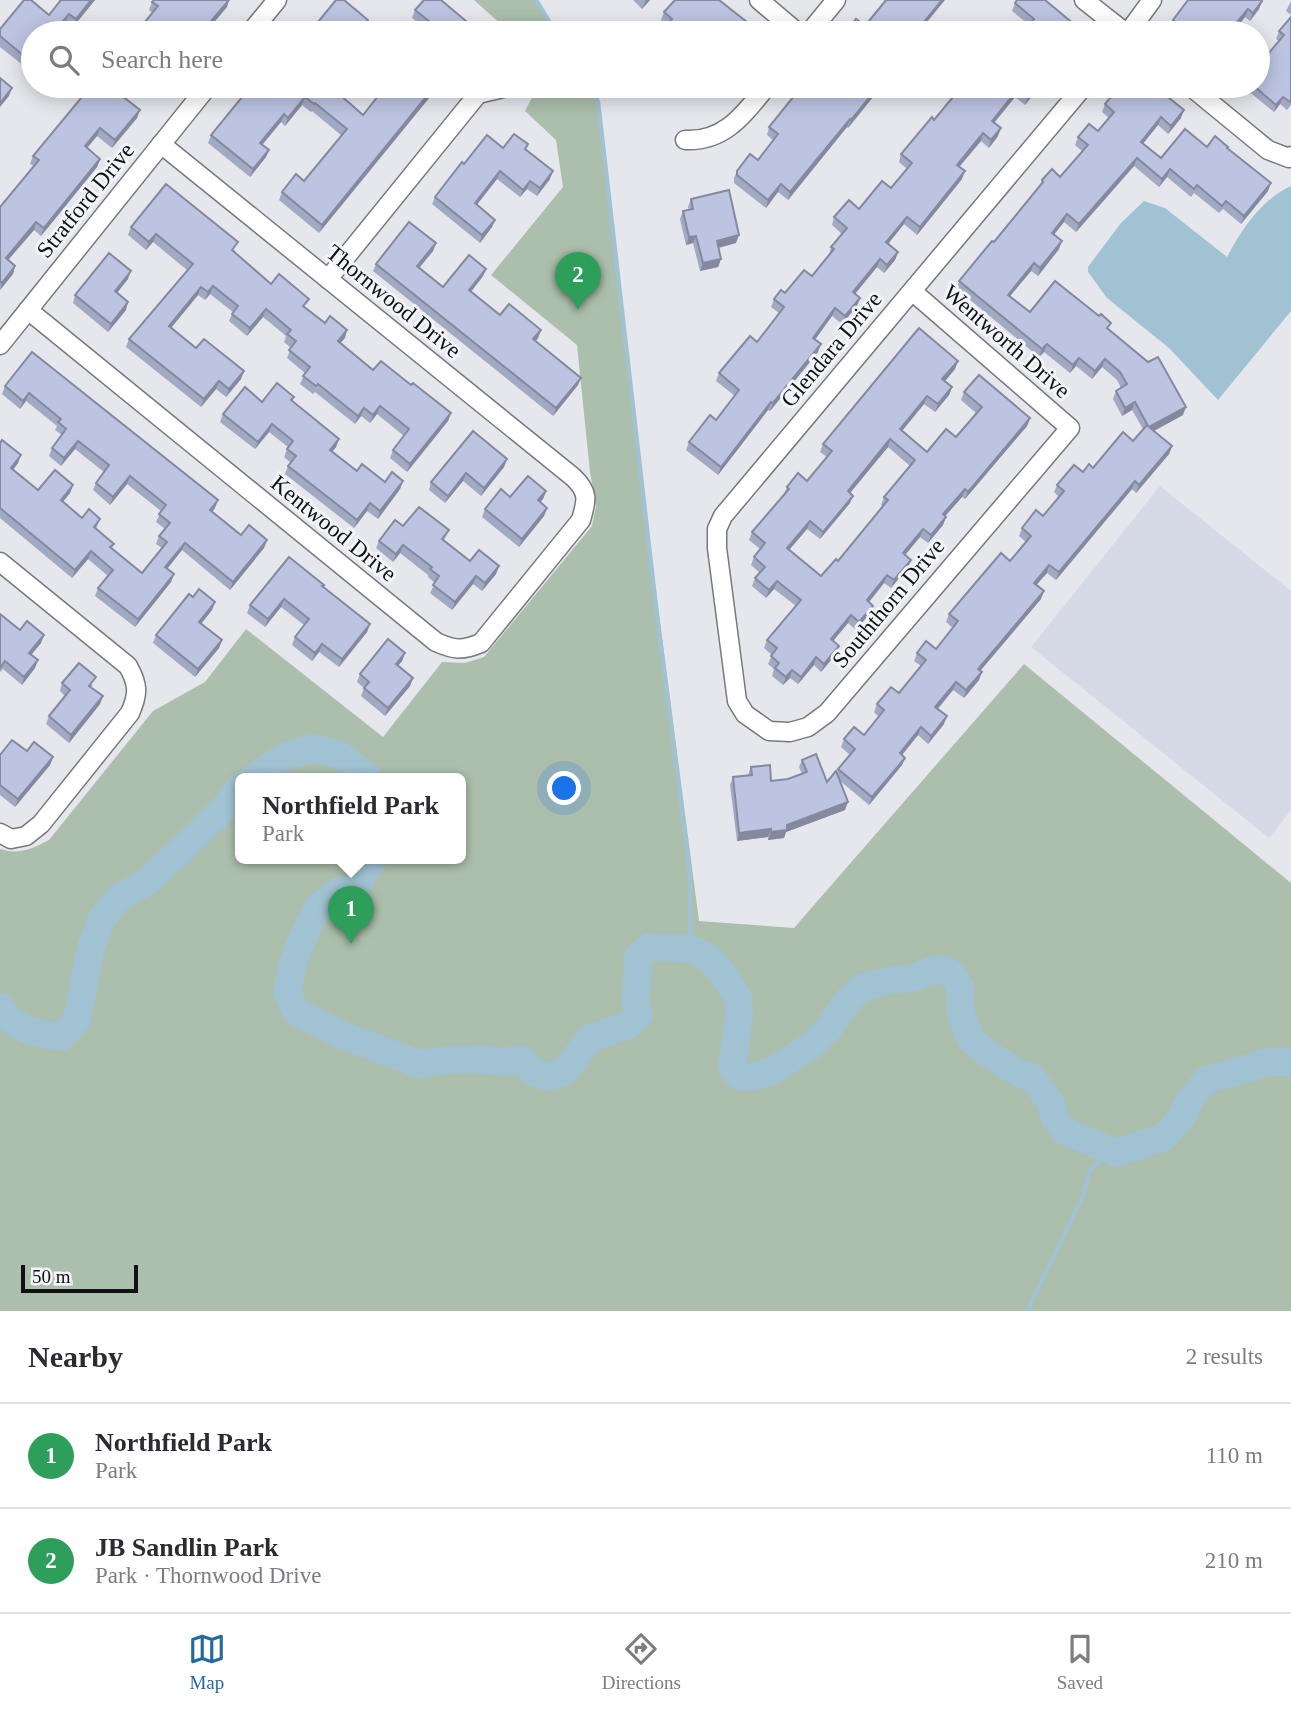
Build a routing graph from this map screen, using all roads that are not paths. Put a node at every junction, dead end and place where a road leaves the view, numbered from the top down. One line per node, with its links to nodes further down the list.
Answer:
1 (277, 0): 6 (street)
2 (759, 0): 7 (street)
3 (835, 0): 8 (street)
4 (1084, 0): 9 (street)
5 (1152, 0): 10 (street)
6 (260, 21)
7 (784, 21)
8 (819, 21)
9 (1111, 21)
10 (1136, 21)
11 (198, 98): 17 (street, Stratford Drive)
12 (475, 98): 19 (street)
13 (757, 98): 16 (street)
14 (1074, 98): 20 (street, Glendara Drive)
15 (1205, 98): 18 (street)
16 (685, 140)
17 (162, 144): 19 (street, Thornwood Drive); 21 (street, Stratford Drive)
18 (1290, 157)
19 (328, 279): 24 (street, Thornwood Drive)
20 (912, 291): 23 (street, Wentworth Drive); 26 (street, Glendara Drive)
21 (28, 310): 22 (street, Stratford Drive); 24 (street, Kentwood Drive)
22 (0, 345)
23 (1070, 428): 26 (street, Souththorn Drive)
24 (586, 503)
25 (0, 562): 27 (street)
26 (734, 681)
27 (0, 832)

